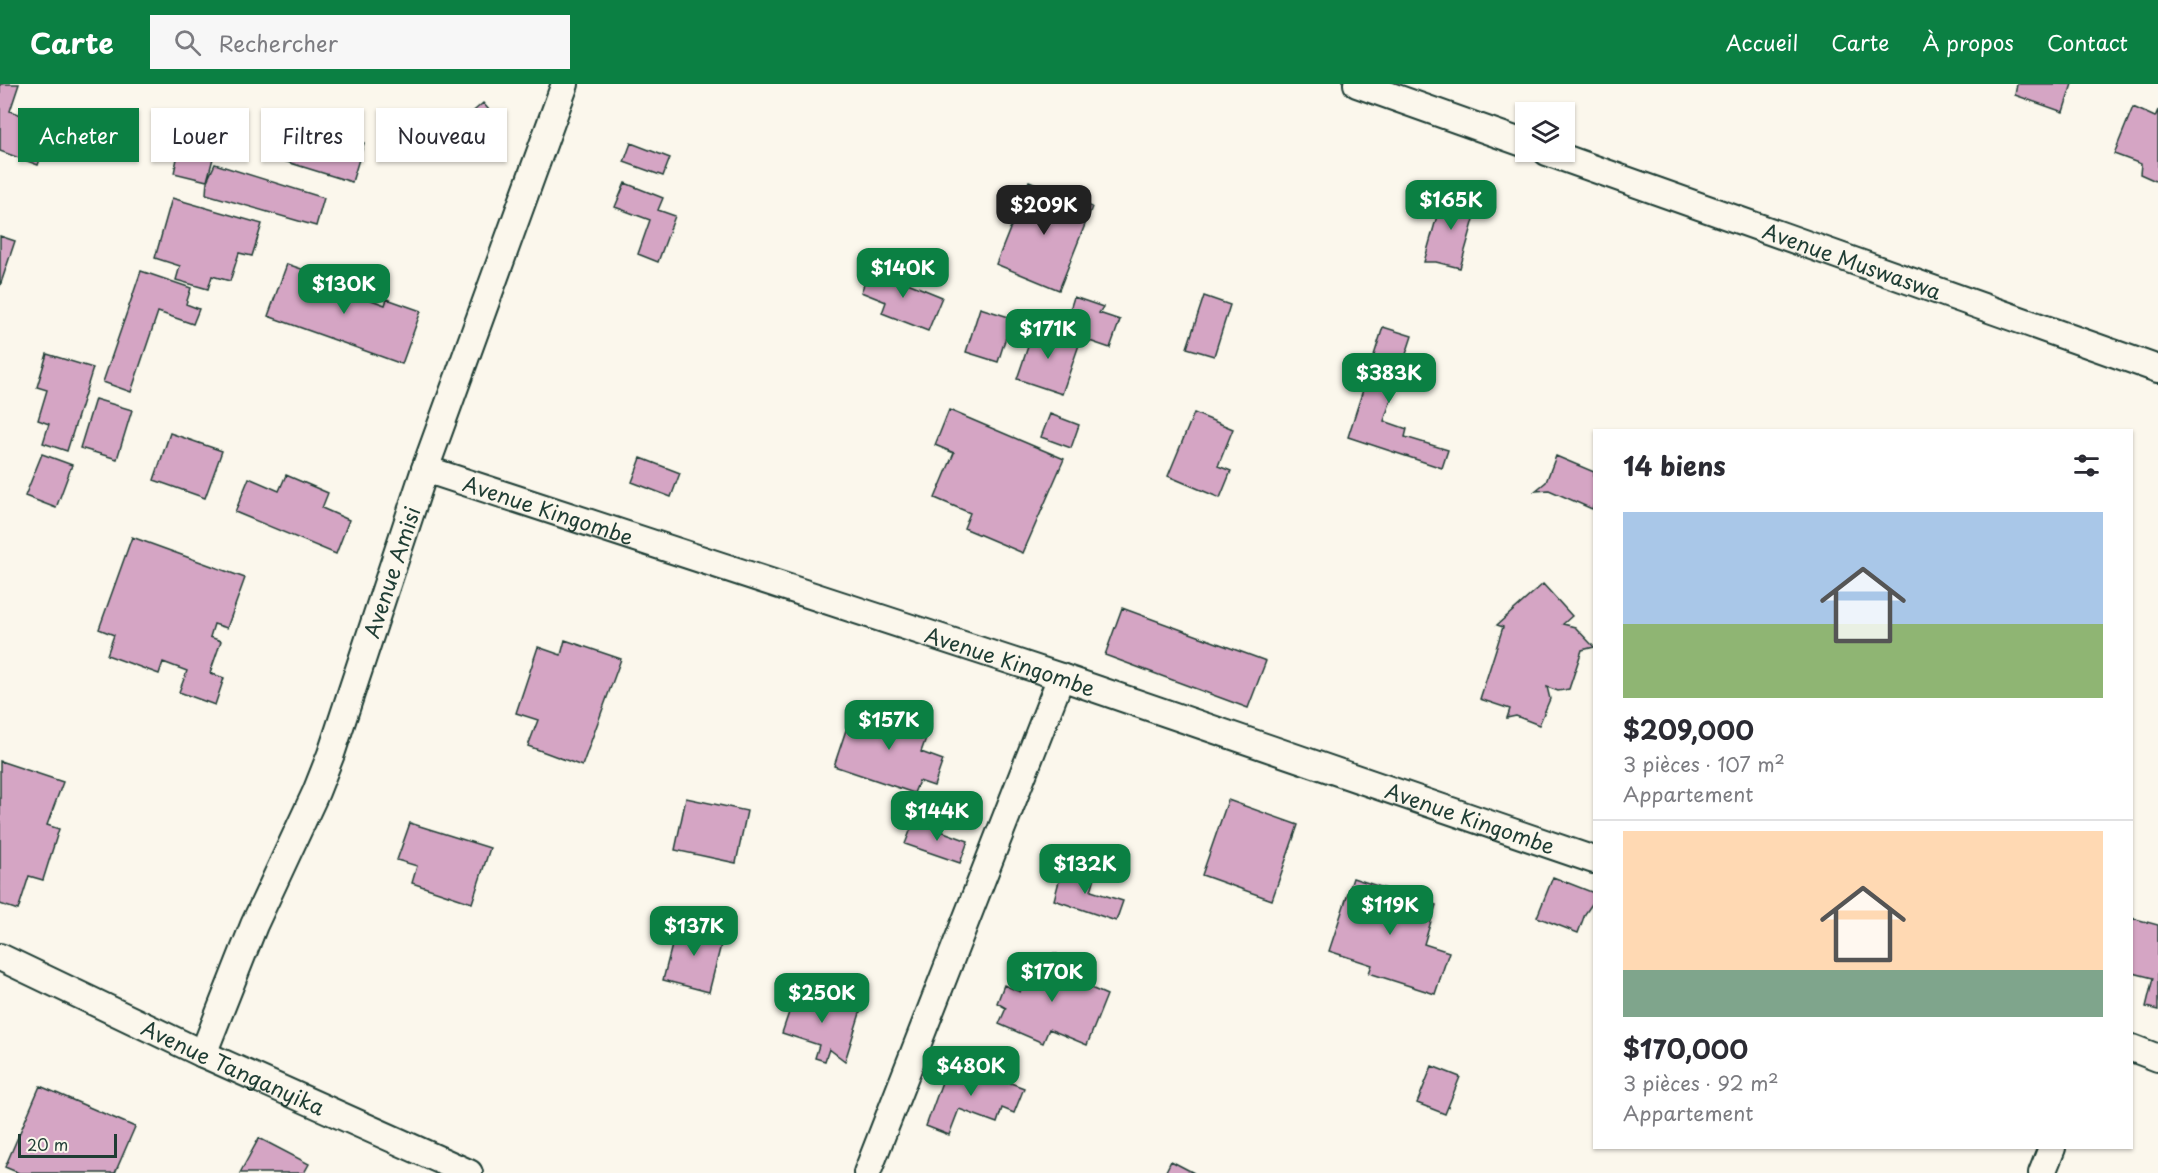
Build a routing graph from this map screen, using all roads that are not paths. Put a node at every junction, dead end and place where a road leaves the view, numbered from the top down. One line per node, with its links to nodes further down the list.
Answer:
1 (565, 84): 6 (street, Avenue Amisi)
2 (1357, 84): 3 (street)
3 (1515, 140)
4 (1575, 162): 5 (street, Avenue Muswaswa)
5 (2158, 369)
6 (425, 469): 7 (street, Avenue Kingombe); 11 (street, Avenue Amisi)
7 (1061, 677): 8 (street, Avenue Kingombe); 15 (street)
8 (1593, 860)
9 (0, 957): 11 (street, Avenue Tanganyika)
10 (2133, 1048): 12 (street)
11 (203, 1054): 14 (street, Avenue Tanganyika)
12 (2158, 1058)
13 (2052, 1149): 16 (street)
14 (469, 1173)
15 (867, 1173)
16 (2042, 1173)

